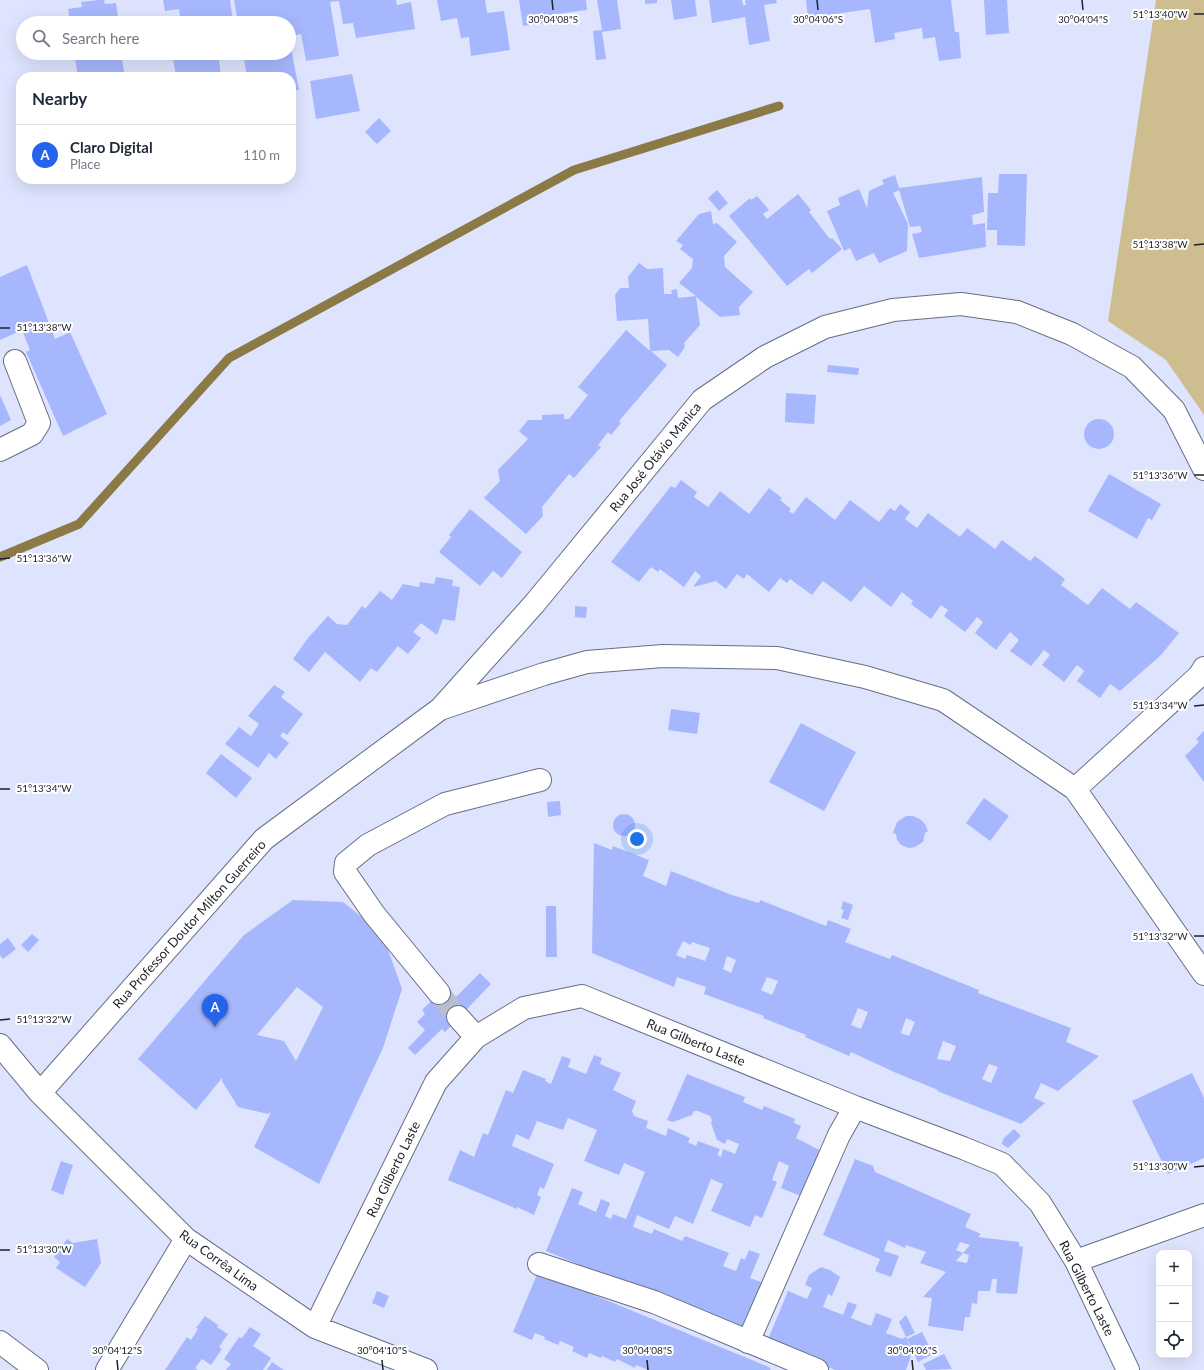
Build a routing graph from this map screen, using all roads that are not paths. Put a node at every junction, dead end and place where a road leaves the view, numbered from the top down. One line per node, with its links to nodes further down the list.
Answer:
1 (15, 361): 2 (street)
2 (0, 450)
3 (1204, 470): 5 (street, Rua José Otávio Manica)
4 (1204, 668): 7 (street)
5 (440, 709): 7 (street, Rua Professor Doutor Milton Guerreiro); 13 (street, Rua Professor Doutor Milton Guerreiro)
6 (540, 780): 9 (street)
7 (1075, 789): 8 (street, Rua Professor Doutor Milton Guerreiro)
8 (1204, 974)
9 (439, 993)
10 (458, 1017): 11 (street)
11 (476, 1037): 14 (street, Rua Gilberto Laste); 19 (street, Rua Gilberto Laste)
12 (0, 1045): 13 (street, Rua Corrêa Lima)
13 (40, 1093): 16 (street, Rua Corrêa Lima)
14 (855, 1107): 17 (street, Rua Gilberto Laste); 21 (street)
15 (1204, 1215): 17 (street)
16 (186, 1239): 19 (street, Rua Corrêa Lima); 23 (street)
17 (1076, 1261): 26 (street, Rua Gilberto Laste)
18 (539, 1264): 21 (street)
19 (315, 1327): 24 (street, Rua Corrêa Lima)
20 (0, 1342): 22 (street)
21 (748, 1342): 25 (street)
22 (37, 1370)
23 (107, 1370)
24 (426, 1370)
25 (817, 1370)
26 (1128, 1370)

